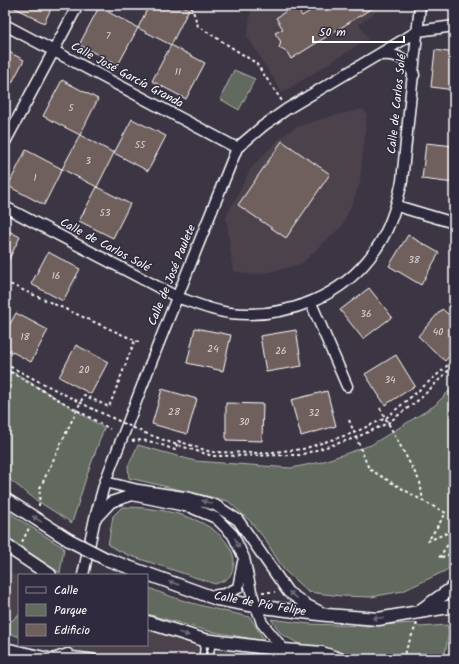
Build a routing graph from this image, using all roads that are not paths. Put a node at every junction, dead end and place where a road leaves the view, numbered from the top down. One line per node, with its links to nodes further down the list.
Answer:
1 (78, 5): 6 (street)
2 (420, 5): 5 (street, Calle de Carlos Solé)
3 (5, 25): 6 (street, Calle José García Granda)
4 (454, 26): 5 (street, Calle de José Paulete)
5 (418, 31): 7 (street, Calle de José Paulete); 8 (street, Calle de Carlos Solé)
6 (54, 50): 9 (street); 10 (street, Calle José García Granda)
7 (378, 55): 8 (street); 10 (street, Calle de José Paulete)
8 (414, 75): 11 (street, Calle de Carlos Solé)
9 (5, 142)
10 (237, 148): 14 (street, Calle de José Paulete)
11 (397, 206): 13 (street); 15 (street, Calle de Carlos Solé)
12 (5, 207): 14 (street, Calle de Carlos Solé)
13 (454, 223)
14 (177, 297): 15 (street, Calle de Carlos Solé); 17 (street, Calle de José Paulete)
15 (311, 303): 16 (street)
16 (346, 386)
17 (105, 482): 19 (street, Calle de José Paulete); 28 (street, one-way to 17)
18 (5, 499): 25 (street, Calle de Pío Felipe, one-way to 18, bridge)
19 (95, 518): 21 (street, one-way to 21); 23 (street, Calle de José Paulete)
20 (5, 545): 22 (street)
21 (244, 558): 25 (street); 26 (street)
22 (48, 574)
23 (83, 574)
24 (454, 587): 29 (street, Calle de Pío Felipe)
25 (211, 596): 26 (street, Calle de Pío Felipe)
26 (255, 606): 28 (street, Calle de Pío Felipe); 33 (street)
27 (452, 612): 29 (street, Calle de Pío Felipe)
28 (327, 615): 29 (street, Calle de Pío Felipe, one-way to 28)
29 (417, 618)
30 (148, 622): 31 (street, one-way to 31)
31 (209, 641): 33 (street); 38 (lane); 39 (lane)
32 (5, 648): 35 (street)
33 (284, 650): 40 (street)
34 (5, 653): 37 (street)
35 (68, 653): 36 (lane)
36 (93, 657)
37 (11, 659)
38 (202, 659)
39 (209, 659)
40 (339, 659)

